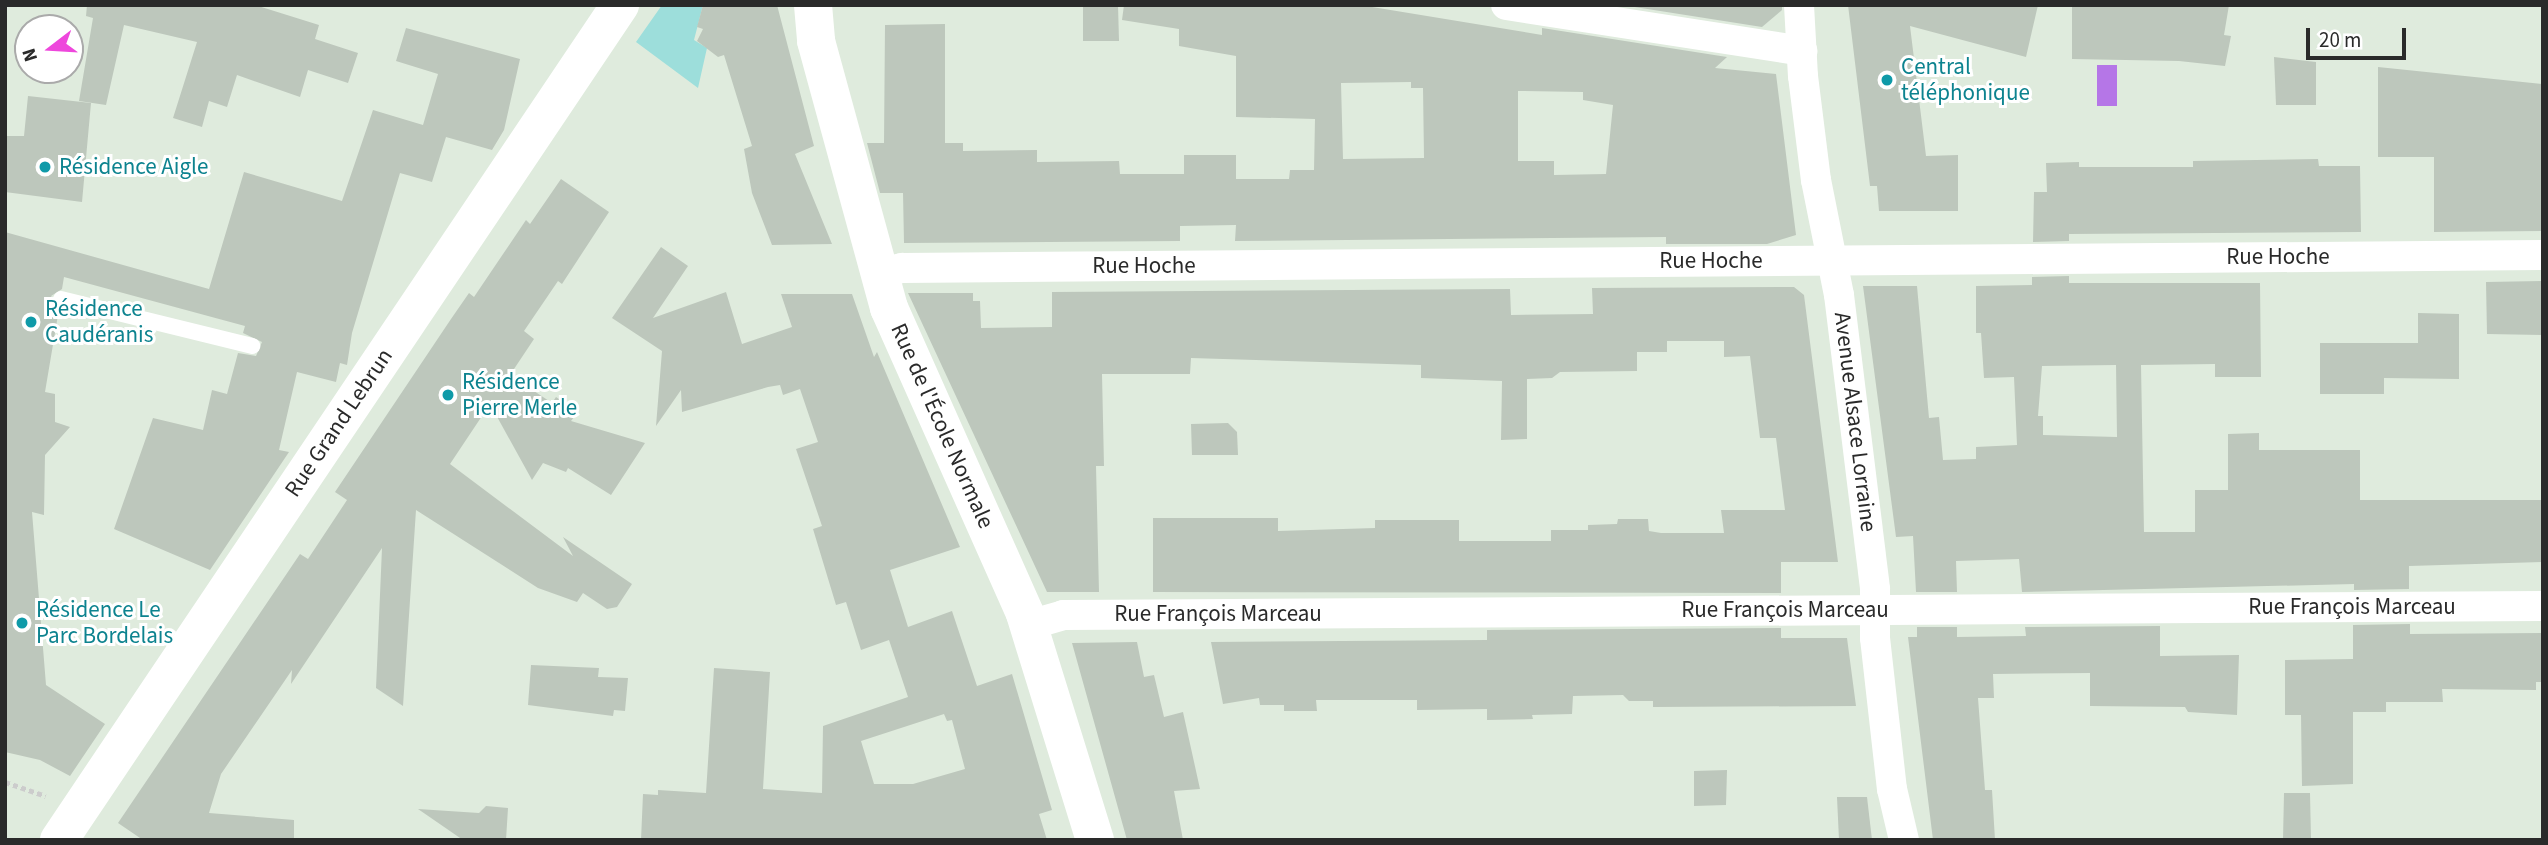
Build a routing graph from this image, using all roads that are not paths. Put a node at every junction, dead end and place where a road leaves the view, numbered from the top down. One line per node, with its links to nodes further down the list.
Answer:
1 (620, 5): 14 (main road, Rue Grand Lebrun)
2 (813, 5): 8 (main road, Rue de l'École Normale)
3 (1506, 5): 5 (street)
4 (1800, 5): 5 (street, Avenue Alsace Lorraine)
5 (1802, 51): 7 (street, Avenue Alsace Lorraine)
6 (2543, 255): 7 (street, Rue Hoche)
7 (1831, 260): 8 (street, Rue Hoche); 12 (street, Avenue Alsace Lorraine)
8 (880, 272): 13 (main road, Rue de l'École Normale)
9 (61, 299): 10 (lane)
10 (252, 345)
11 (2543, 606): 12 (street, Rue François Marceau)
12 (1875, 609): 13 (street, Rue François Marceau); 16 (street, Avenue Alsace Lorraine)
13 (1029, 625): 15 (main road, Rue de l'École Normale)
14 (59, 840)
15 (1095, 840)
16 (1904, 840)

